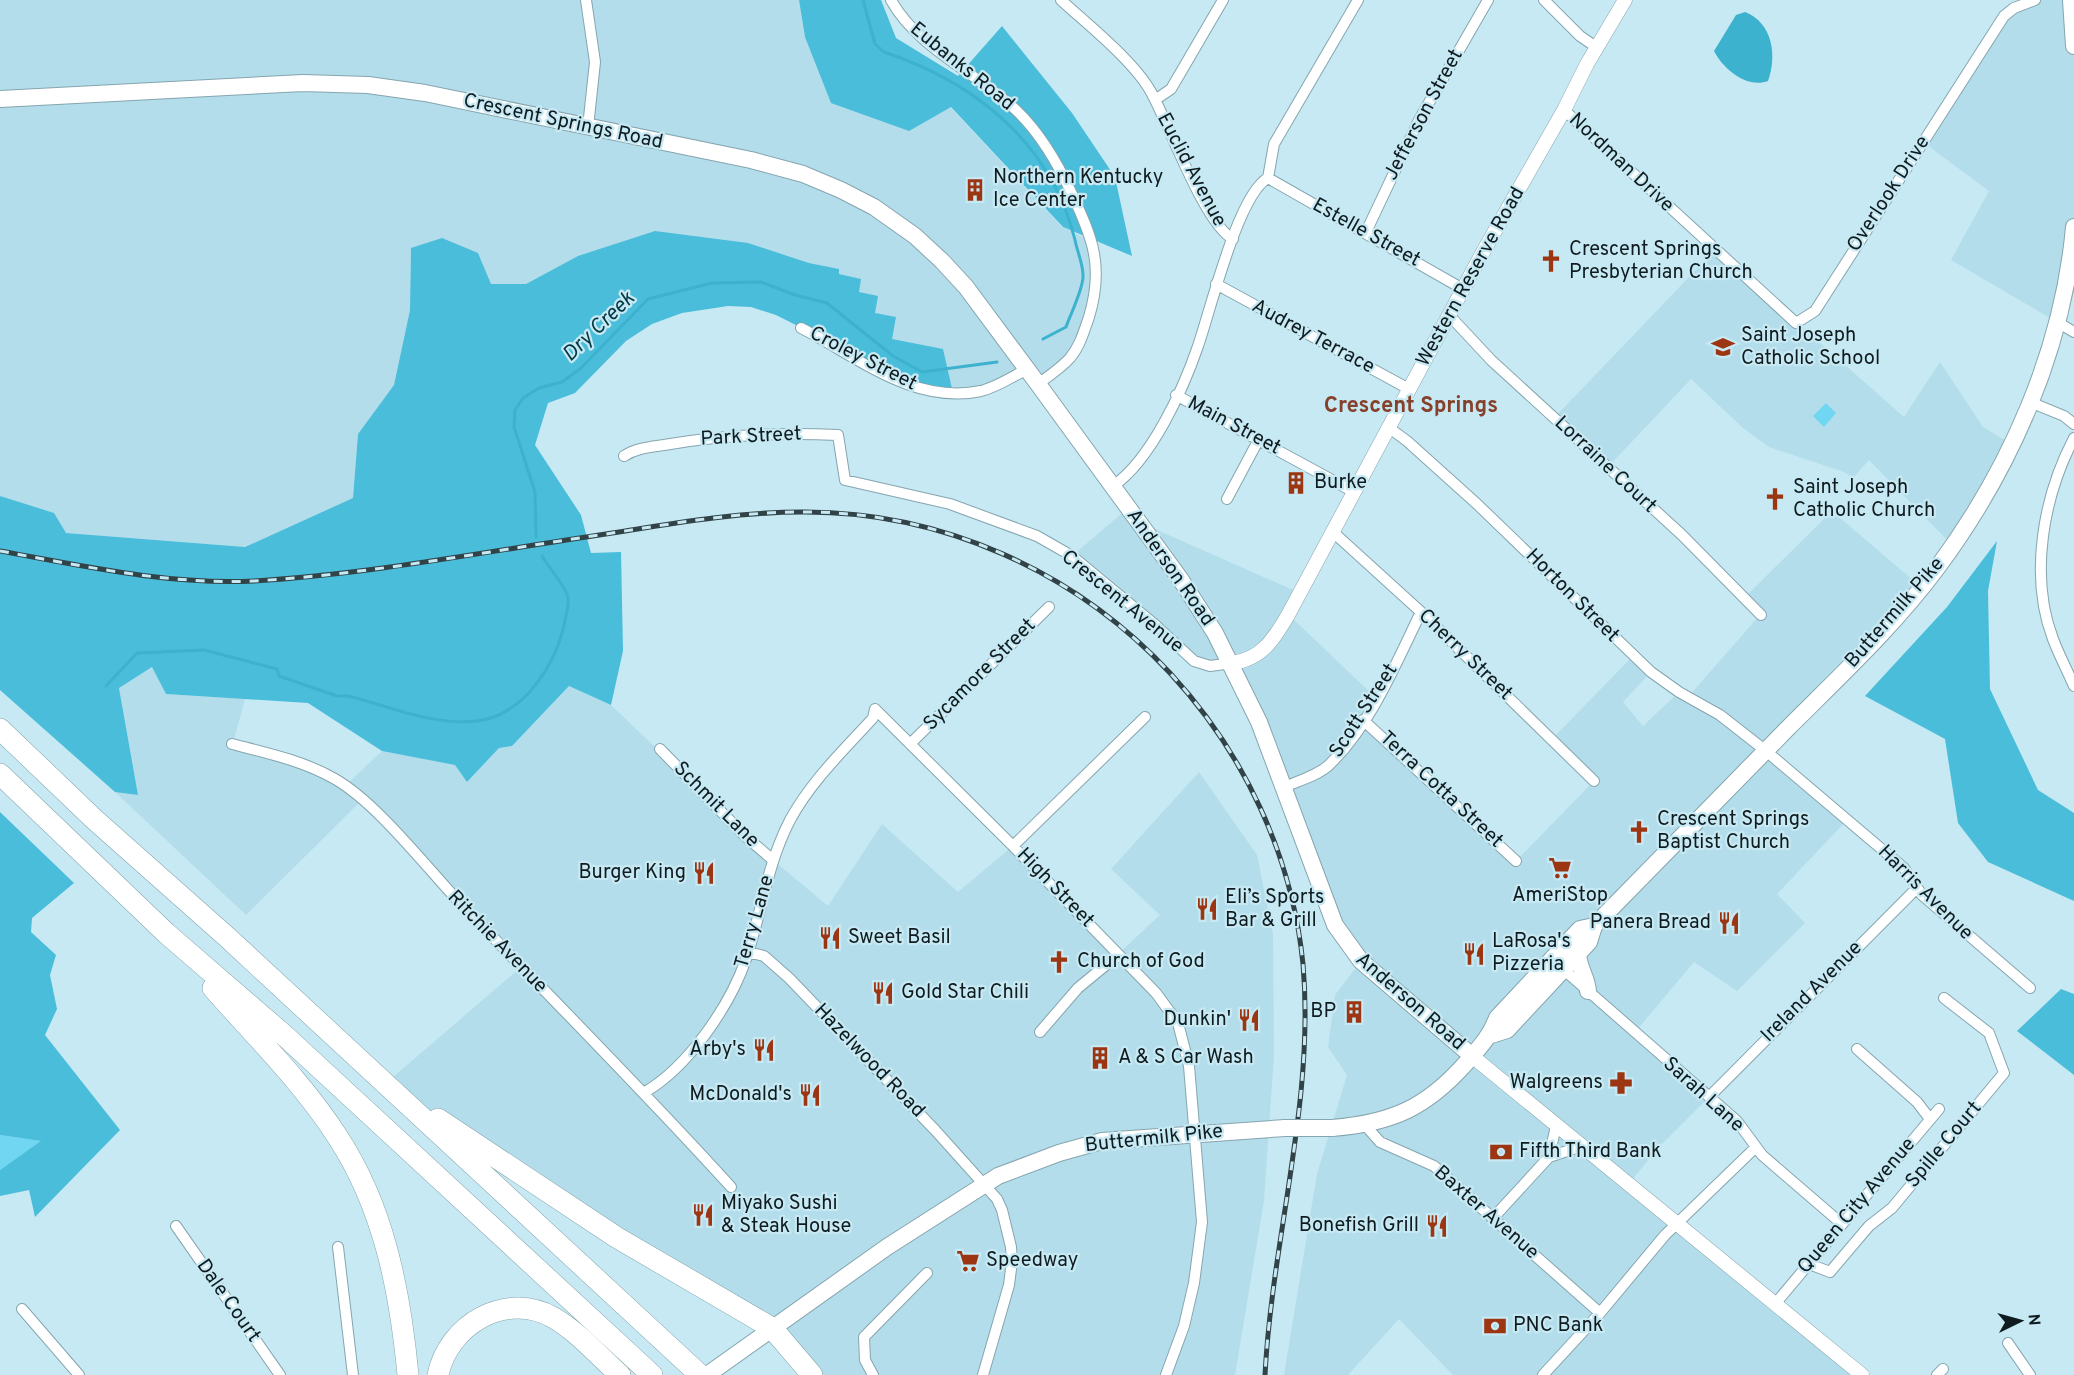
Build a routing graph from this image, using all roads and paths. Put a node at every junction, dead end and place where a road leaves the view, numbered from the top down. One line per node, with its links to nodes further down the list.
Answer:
1 (586, 0): 16 (street)
2 (891, 0): 29 (street, Eubanks Road)
3 (1060, 0): 14 (street, Euclid Avenue)
4 (1223, 0): 14 (street)
5 (1358, 0): 17 (street)
6 (1488, 0): 19 (street, Jefferson Street)
7 (1544, 0): 12 (street)
8 (1625, 0): 12 (street, Western Reserve Road)
9 (2035, 0): 21 (street, Overlook Drive)
10 (2071, 0): 11 (main road)
11 (2074, 46)
12 (1596, 47): 15 (street, Western Reserve Road)
13 (0, 99): 16 (main road, Crescent Springs Road)
14 (1155, 100): 20 (street, Euclid Avenue)
15 (1564, 110): 21 (street, Nordman Drive); 23 (street, Western Reserve Road)
16 (588, 127): 28 (main road, Crescent Springs Road)
17 (1268, 178): 19 (street, Estelle Street); 20 (street)
18 (2074, 226): 25 (main road, Buttermilk Pike)
19 (1366, 232): 23 (street, Estelle Street)
20 (1233, 239): 22 (street, Euclid Avenue)
21 (1731, 266)
22 (1216, 284): 30 (street, Audrey Terrace); 31 (street, Euclid Avenue)
23 (1463, 289): 24 (street, Western Reserve Road)
24 (1449, 315): 30 (street, Western Reserve Road); 45 (street, Lorraine Court)
25 (2057, 322): 27 (street); 32 (main road, Buttermilk Pike)
26 (801, 328): 28 (street, Croley Street)
27 (2074, 332)
28 (1027, 369): 29 (main road, Crescent Springs Road)
29 (1038, 384): 39 (main road, Anderson Road)
30 (1409, 389): 34 (street, Western Reserve Road)
31 (1176, 396): 36 (street, Main Street); 39 (street, Euclid Avenue)
32 (2030, 402): 33 (street); 55 (main road, Buttermilk Pike)
33 (2074, 424)
34 (1388, 427): 40 (street, Western Reserve Road); 55 (street, Horton Street)
35 (2074, 438): 47 (street)
36 (1259, 439): 40 (street, Main Street); 41 (street)
37 (624, 456): 38 (street, Park Street)
38 (843, 477): 46 (street, Crescent Avenue)
39 (1113, 486): 46 (main road, Anderson Road)
40 (1354, 492): 42 (street, Western Reserve Road)
41 (1227, 500)
42 (1333, 532): 44 (street, Cherry Street); 46 (street, Western Reserve Road)
43 (1049, 607): 52 (street, Sycamore Street)
44 (1421, 612): 49 (street, Scott Street); 57 (street, Cherry Street)
45 (1761, 615)
46 (1232, 663): 58 (main road, Anderson Road)
47 (2074, 686)
48 (1145, 717): 59 (street)
49 (1363, 720): 58 (street, Scott Street); 61 (street, Terra Cotta Street)
50 (0, 729): 76 (highway)
51 (851, 741): 52 (street, High Street); 60 (street, Terry Lane)
52 (911, 743): 59 (street, High Street)
53 (232, 744): 77 (street, Ritchie Avenue)
54 (660, 749): 60 (street, Schmit Lane)
55 (1766, 751): 62 (street, Harris Avenue); 63 (main road, Buttermilk Pike)
56 (0, 774): 64 (highway)
57 (1594, 781)
58 (1284, 786): 75 (main road, Anderson Road)
59 (1013, 846): 67 (street, High Street)
60 (773, 860): 65 (street, Terry Lane)
61 (1516, 861)
62 (1917, 888): 69 (street, Harris Avenue); 78 (street, Ireland Avenue)
63 (1594, 926): 66 (main road, Buttermilk Pike); 73 (main road, Buttermilk Pike)
64 (166, 933): 105 (highway); 108 (highway)
65 (747, 952): 77 (street, Terry Lane); 87 (street, Hazelwood Road)
66 (1578, 954): 68 (main road, Buttermilk Pike); 70 (main road)
67 (1118, 955): 72 (street); 83 (street, High Street)
68 (1563, 969): 70 (street, Sarah Lane); 73 (main road, Buttermilk Pike)
69 (2030, 988)
70 (1588, 991): 78 (street, Sarah Lane)
71 (1944, 998): 94 (street, Spille Court)
72 (1040, 1032)
73 (1491, 1035): 75 (main road, Buttermilk Pike)
74 (1857, 1049): 80 (street)
75 (1472, 1056): 81 (main road, Buttermilk Pike); 82 (street, Anderson Road)
76 (385, 1083): 99 (highway); 109 (highway)
77 (645, 1092): 88 (street, Ritchie Avenue)
78 (1709, 1097): 85 (street, Sarah Lane)
79 (1939, 1109): 80 (street, Queen City Avenue)
80 (1930, 1119): 91 (street, Queen City Avenue)
81 (1365, 1125): 83 (main road, Buttermilk Pike, bridge); 89 (street, Baxter Avenue)
82 (1556, 1126): 84 (street, Anderson Road); 86 (street)
83 (1194, 1133): 87 (main road, Buttermilk Pike); 113 (street, High Street)
84 (1582, 1146): 86 (street); 90 (street, Anderson Road)
85 (1756, 1147): 90 (street); 91 (street, Sarah Lane)
86 (1549, 1157): 89 (street)
87 (982, 1184): 99 (main road, Buttermilk Pike); 112 (street, Hazelwood Road)
88 (731, 1187)
89 (1493, 1218): 98 (street, Baxter Avenue)
90 (1677, 1223): 96 (street, Anderson Road); 98 (street)
91 (1842, 1224): 94 (street, Queen City Avenue)
92 (176, 1226): 103 (street, Dale Court)
93 (338, 1248): 104 (street)
94 (1809, 1264): 96 (street, Queen City Avenue)
95 (927, 1274): 101 (street)
96 (1775, 1304): 115 (street, Anderson Road)
97 (22, 1309): 102 (street)
98 (1600, 1313): 114 (street)
99 (772, 1328): 110 (main road, Buttermilk Pike); 111 (highway)
100 (2008, 1343): 116 (street)
101 (872, 1374)
102 (79, 1375)
103 (280, 1375)
104 (353, 1375)
105 (408, 1375)
106 (438, 1375): 107 (highway)
107 (620, 1375)
108 (652, 1375)
109 (700, 1375)
110 (707, 1375)
111 (812, 1375)
112 (983, 1375)
113 (1167, 1375)
114 (1543, 1375)
115 (1862, 1375)
116 (2030, 1375)

